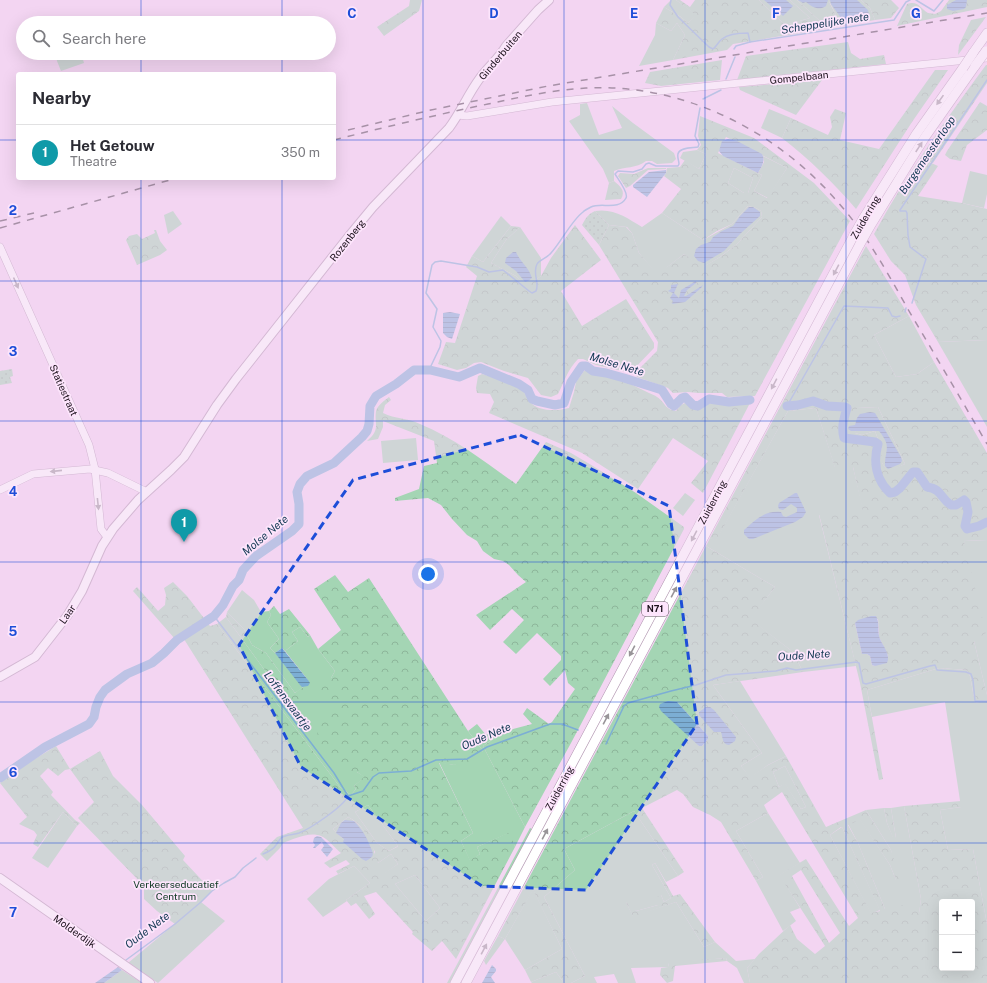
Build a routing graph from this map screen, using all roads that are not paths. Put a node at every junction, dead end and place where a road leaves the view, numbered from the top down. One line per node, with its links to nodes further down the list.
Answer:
1 (548, 0): 4 (main road, Ginderbuiten)
2 (987, 33): 13 (highway, Zuiderring / N71, one-way to 13, bridge)
3 (987, 53): 4 (street, Gompelbaan); 14 (highway, Zuiderring / N71, one-way to 3, bridge)
4 (458, 115): 8 (main road, Rozenberg)
5 (0, 247): 6 (street, Statiestraat, one-way to 6)
6 (95, 469): 7 (street, one-way to 7); 8 (street); 9 (street, Statiestraat, one-way to 9)
7 (0, 490)
8 (147, 492): 9 (main road, Rozenberg)
9 (107, 538): 10 (main road, Laar)
10 (0, 678)
11 (0, 878): 12 (main road, Molderdijk)
12 (150, 983)
13 (455, 983)
14 (466, 983)

